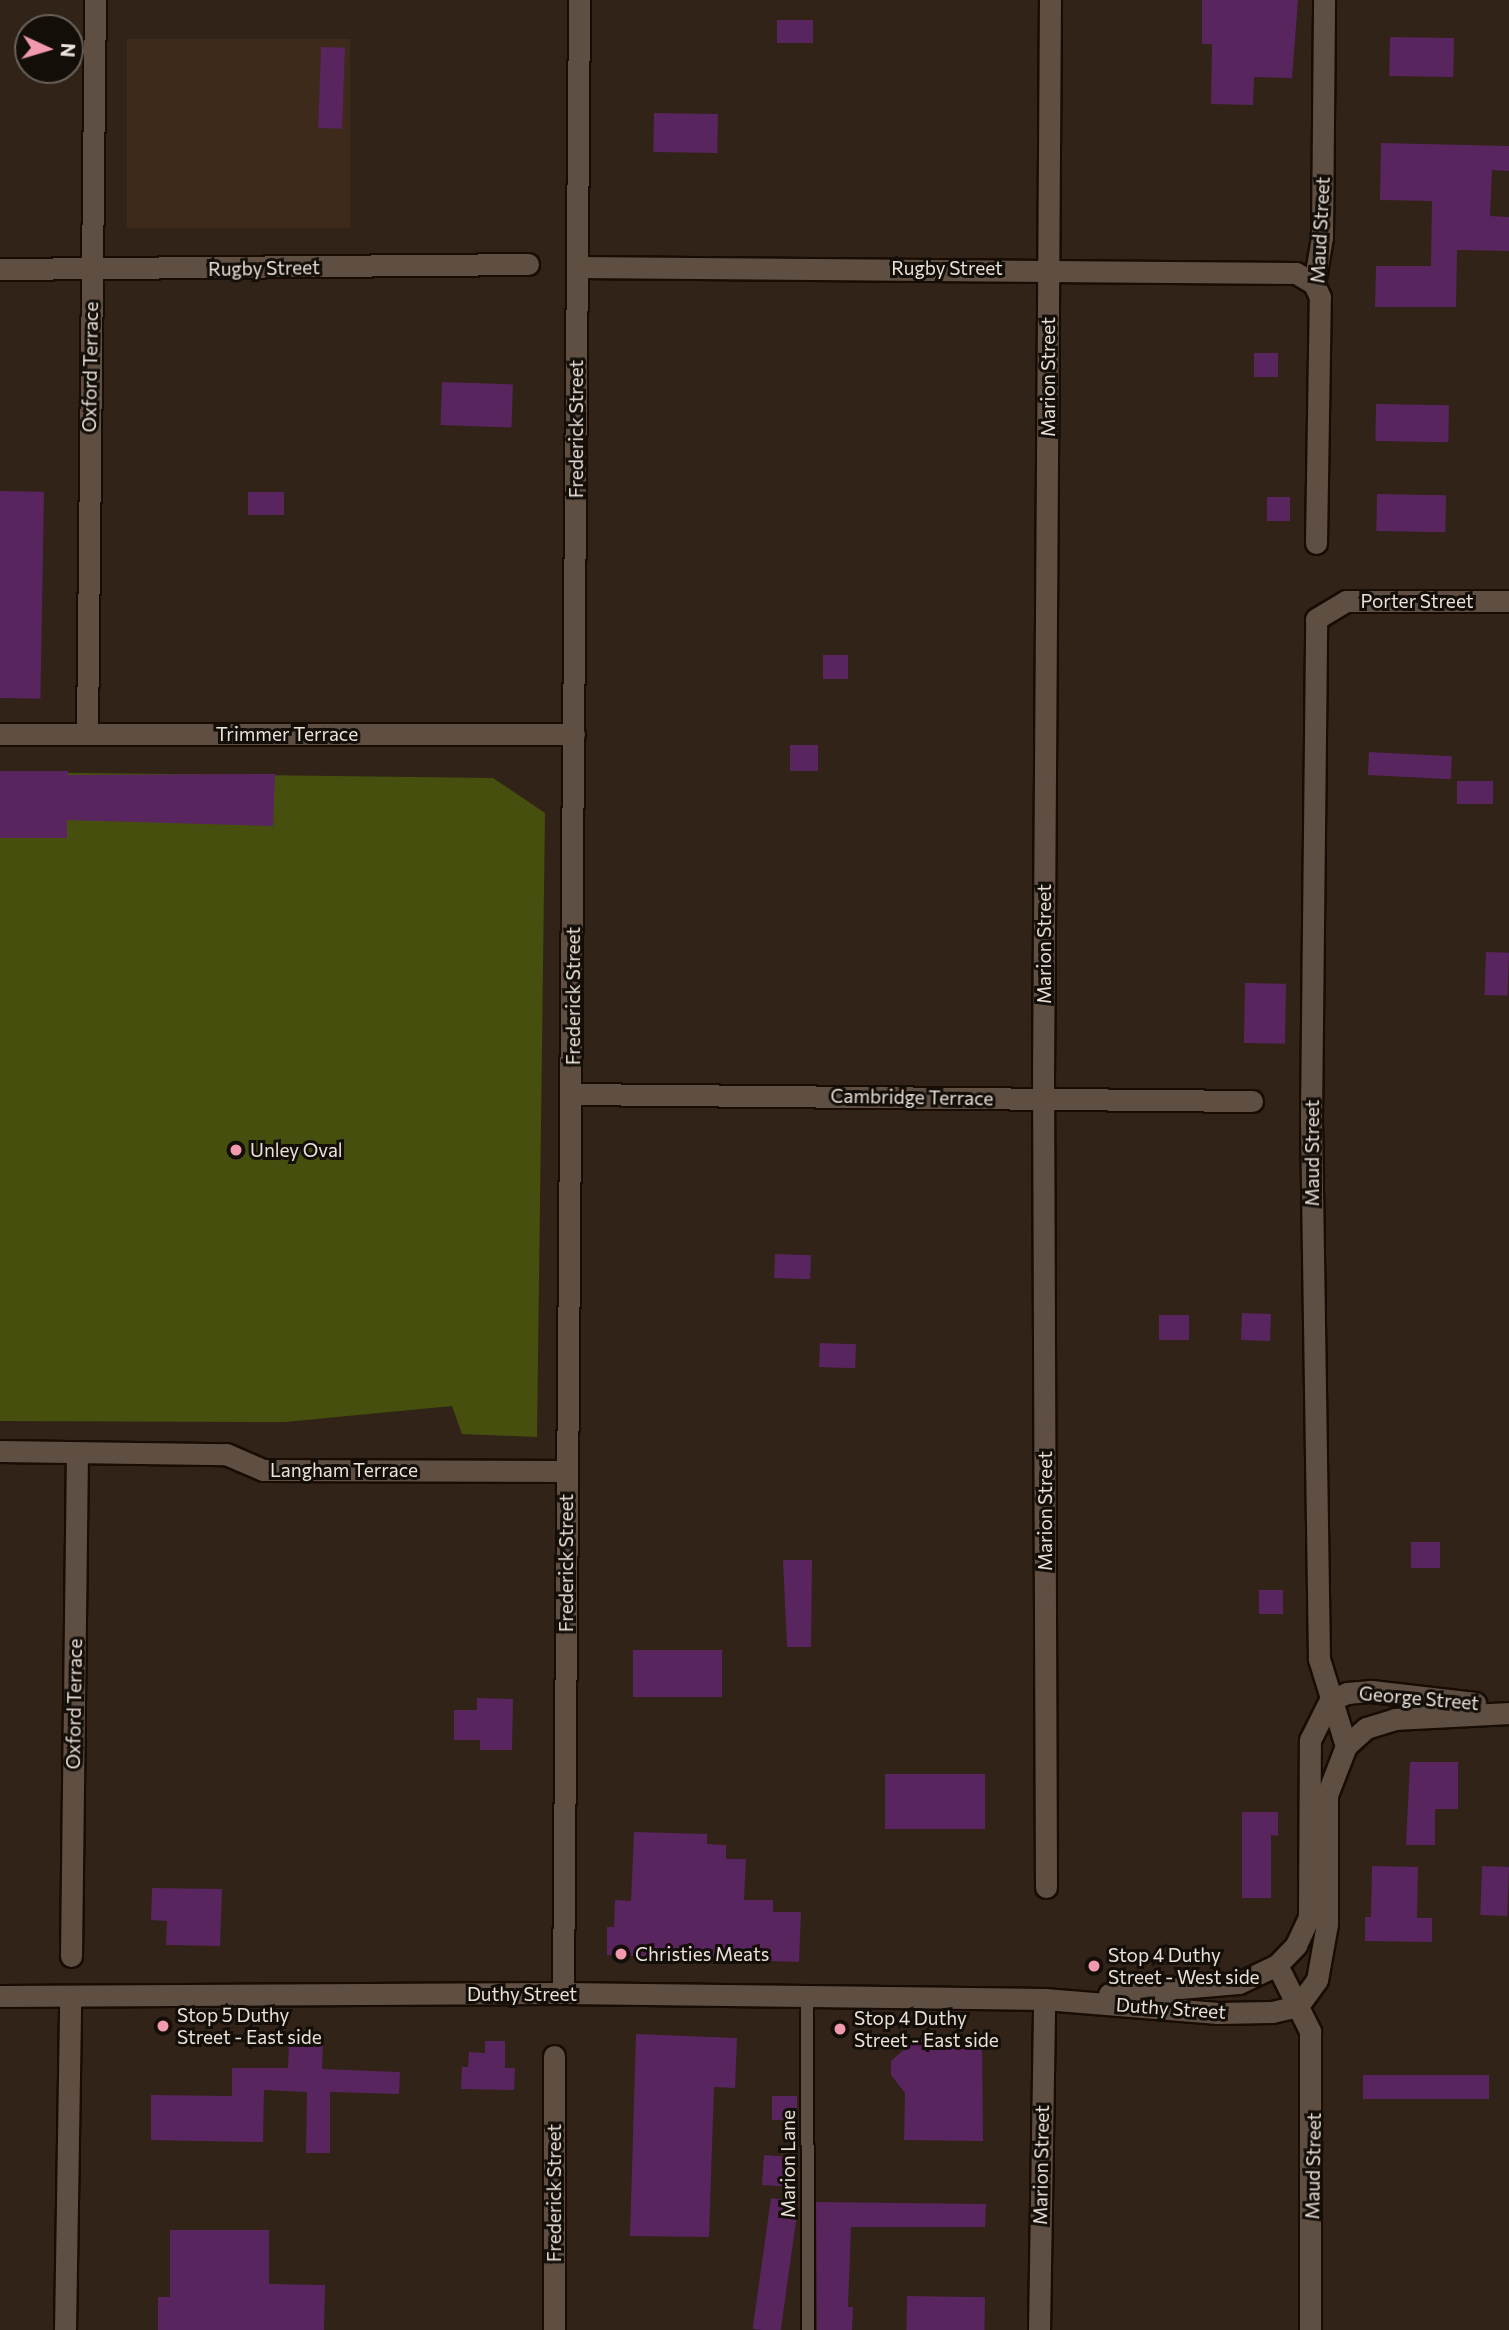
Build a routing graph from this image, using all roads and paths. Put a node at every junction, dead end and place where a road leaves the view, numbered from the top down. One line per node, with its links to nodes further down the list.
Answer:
1 (95, 0): 9 (street, Oxford Terrace)
2 (579, 0): 6 (street, Frederick Street)
3 (1050, 0): 7 (street, Marion Street)
4 (1324, 0): 10 (street, Maud Street)
5 (528, 264): 9 (street, Rugby Street)
6 (577, 267): 7 (street, Rugby Street); 16 (street, Frederick Street)
7 (1048, 268): 10 (street, Rugby Street); 18 (street, Marion Street)
8 (0, 269): 9 (street, Rugby Street)
9 (91, 271): 15 (street, Oxford Terrace)
10 (1314, 284): 11 (street, Maud Street)
11 (1316, 542)
12 (1509, 601): 13 (street, Porter Street)
13 (1327, 609): 23 (street, Maud Street)
14 (0, 734): 15 (street, Trimmer Terrace)
15 (87, 734): 16 (street, Trimmer Terrace)
16 (574, 734): 17 (street, Frederick Street)
17 (572, 1094): 18 (street, Cambridge Terrace); 22 (street, Frederick Street)
18 (1043, 1099): 19 (street, Cambridge Terrace); 27 (street, Marion Street)
19 (1252, 1101)
20 (0, 1451): 21 (street, Langham Terrace)
21 (77, 1453): 22 (street, Langham Terrace); 28 (street, Oxford Terrace)
22 (566, 1471): 30 (street, Frederick Street)
23 (1330, 1700): 24 (street, George Street); 26 (street, Maud Street); 29 (street)
24 (1509, 1706)
25 (1509, 1713): 26 (street, George Street)
26 (1346, 1746): 35 (street)
27 (1046, 1887)
28 (71, 1956)
29 (1277, 1965): 34 (street, Duthy Street); 35 (street, Maud Street)
30 (564, 1993): 32 (street, Duthy Street); 33 (street, Duthy Street)
31 (0, 1996): 32 (street, Duthy Street)
32 (70, 1997): 37 (street)
33 (807, 1999): 34 (street, Duthy Street); 39 (lane, Marion Lane)
34 (1044, 1999): 35 (street, Duthy Street); 40 (street, Marion Street)
35 (1298, 2006): 41 (street, Maud Street)
36 (554, 2056): 38 (street, Frederick Street)
37 (65, 2330)
38 (554, 2330)
39 (808, 2330)
40 (1039, 2330)
41 (1310, 2330)

